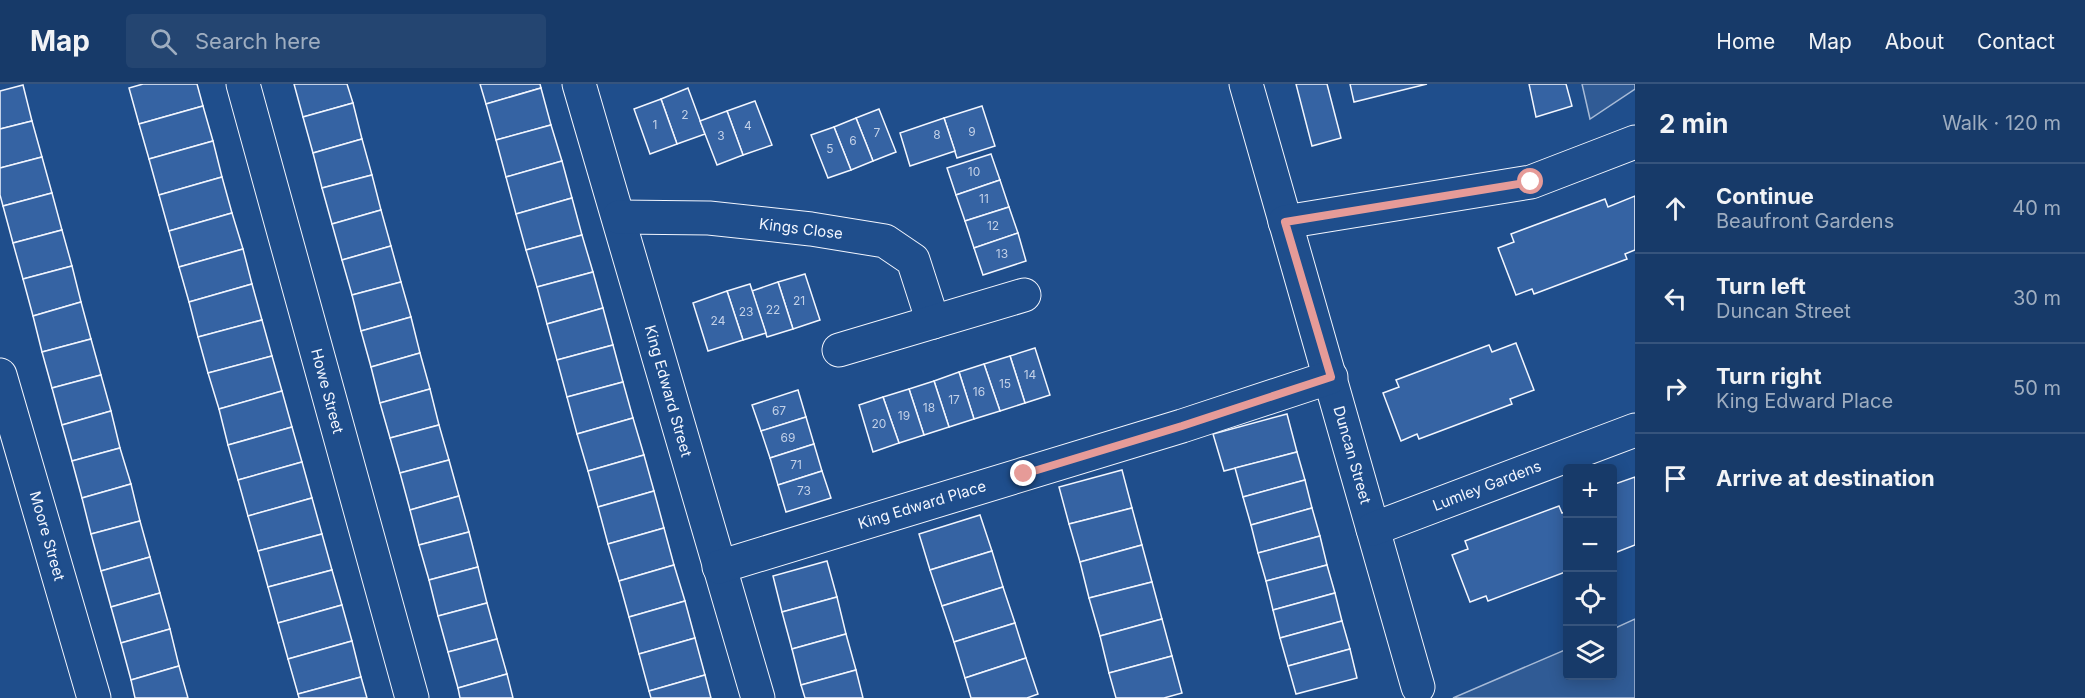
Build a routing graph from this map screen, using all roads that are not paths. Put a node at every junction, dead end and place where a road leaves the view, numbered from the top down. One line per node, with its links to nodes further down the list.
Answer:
1 (243, 84): 17 (street, Howe Street)
2 (579, 84): 5 (street, King Edward Street)
3 (1246, 84): 6 (street, Duncan Street)
4 (1635, 142): 6 (street)
5 (618, 217): 8 (street, Kings Close); 14 (street, King Edward Street)
6 (1285, 222): 11 (street, Duncan Street)
7 (1024, 295): 8 (street)
8 (933, 322): 9 (street)
9 (839, 350)
10 (0, 375): 16 (street, Moore Street)
11 (1331, 377): 13 (street, Duncan Street); 14 (street, King Edward Place)
12 (1635, 430): 13 (street, Lumley Gardens)
13 (1373, 529): 15 (street, Duncan Street)
14 (719, 567): 18 (street, King Edward Street)
15 (1418, 687)
16 (94, 698)
17 (412, 698)
18 (758, 698)

